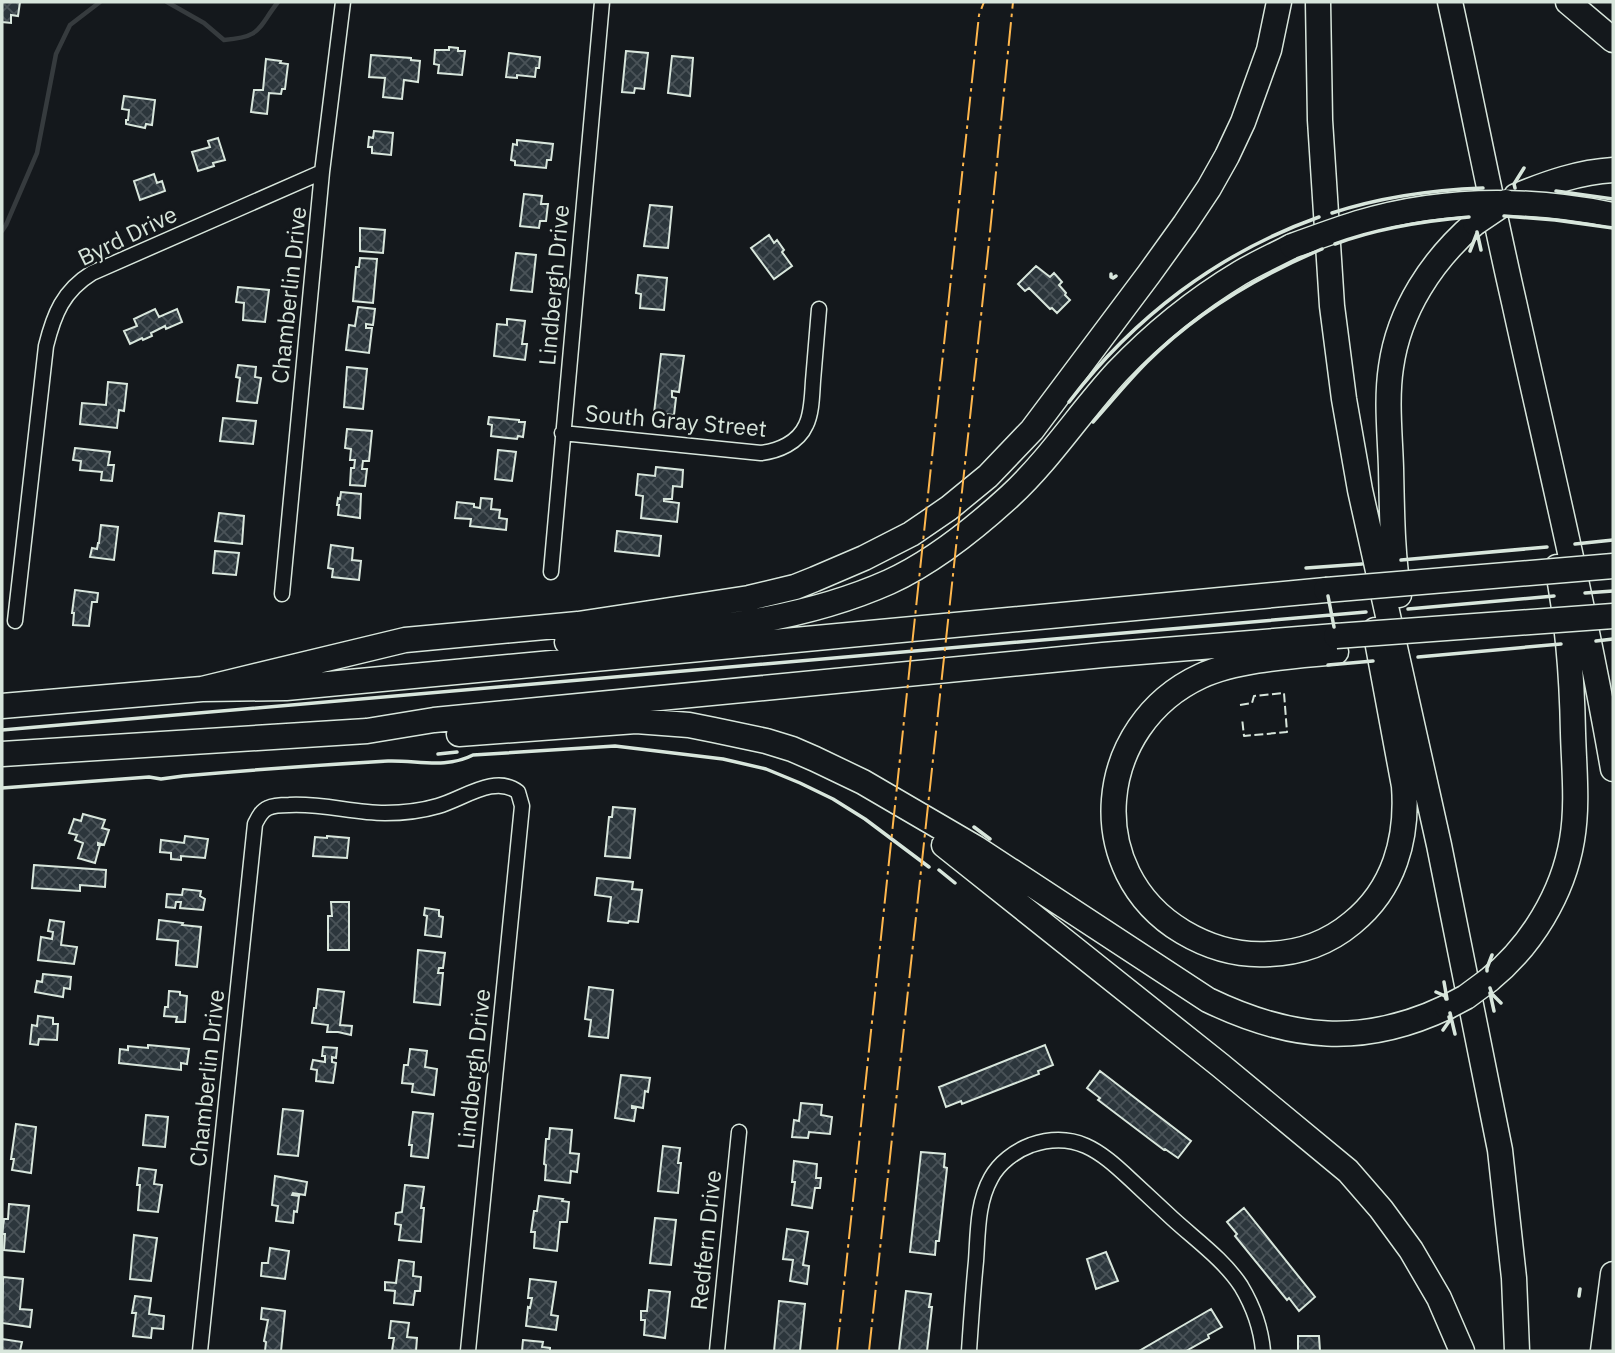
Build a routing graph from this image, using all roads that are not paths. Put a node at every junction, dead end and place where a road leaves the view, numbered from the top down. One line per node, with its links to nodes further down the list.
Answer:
1 (343, 2): 9 (street, Chamberlin Drive)
2 (602, 2): 13 (street, Lindbergh Drive)
3 (1279, 2): 21 (highway)
4 (1318, 2): 14 (highway)
5 (1450, 2): 11 (highway)
6 (1568, 2): 7 (highway)
7 (1613, 40)
8 (1613, 170): 29 (highway, bridge)
9 (323, 172): 17 (street, Chamberlin Drive); 19 (street, Byrd Drive)
10 (1613, 215): 21 (highway, bridge)
11 (1513, 299): 26 (highway); 27 (highway, bridge)
12 (819, 309): 13 (street, South Gray Street)
13 (562, 433): 16 (street, Lindbergh Drive)
14 (1360, 490): 20 (highway); 29 (highway)
15 (1613, 566): 22 (highway, bridge)
16 (551, 572)
17 (282, 594)
18 (1613, 616): 20 (highway, bridge)
19 (15, 621)
20 (1337, 643): 24 (highway)
21 (319, 661): 22 (highway)
22 (202, 689): 23 (highway)
23 (2, 706)
24 (368, 731): 25 (highway); 27 (highway)
25 (2, 754)
26 (1613, 769)
27 (863, 782): 37 (highway)
28 (263, 812): 32 (street, Chamberlin Drive); 33 (street, Lindbergh Drive)
29 (1439, 845): 38 (highway)
30 (739, 1132): 34 (street, Redfern Drive)
31 (1613, 1275): 39 (highway)
32 (200, 1351)
33 (467, 1351)
34 (717, 1351)
35 (969, 1351): 36 (street)
36 (1263, 1351)
37 (1462, 1351)
38 (1517, 1351)
39 (1603, 1351)

